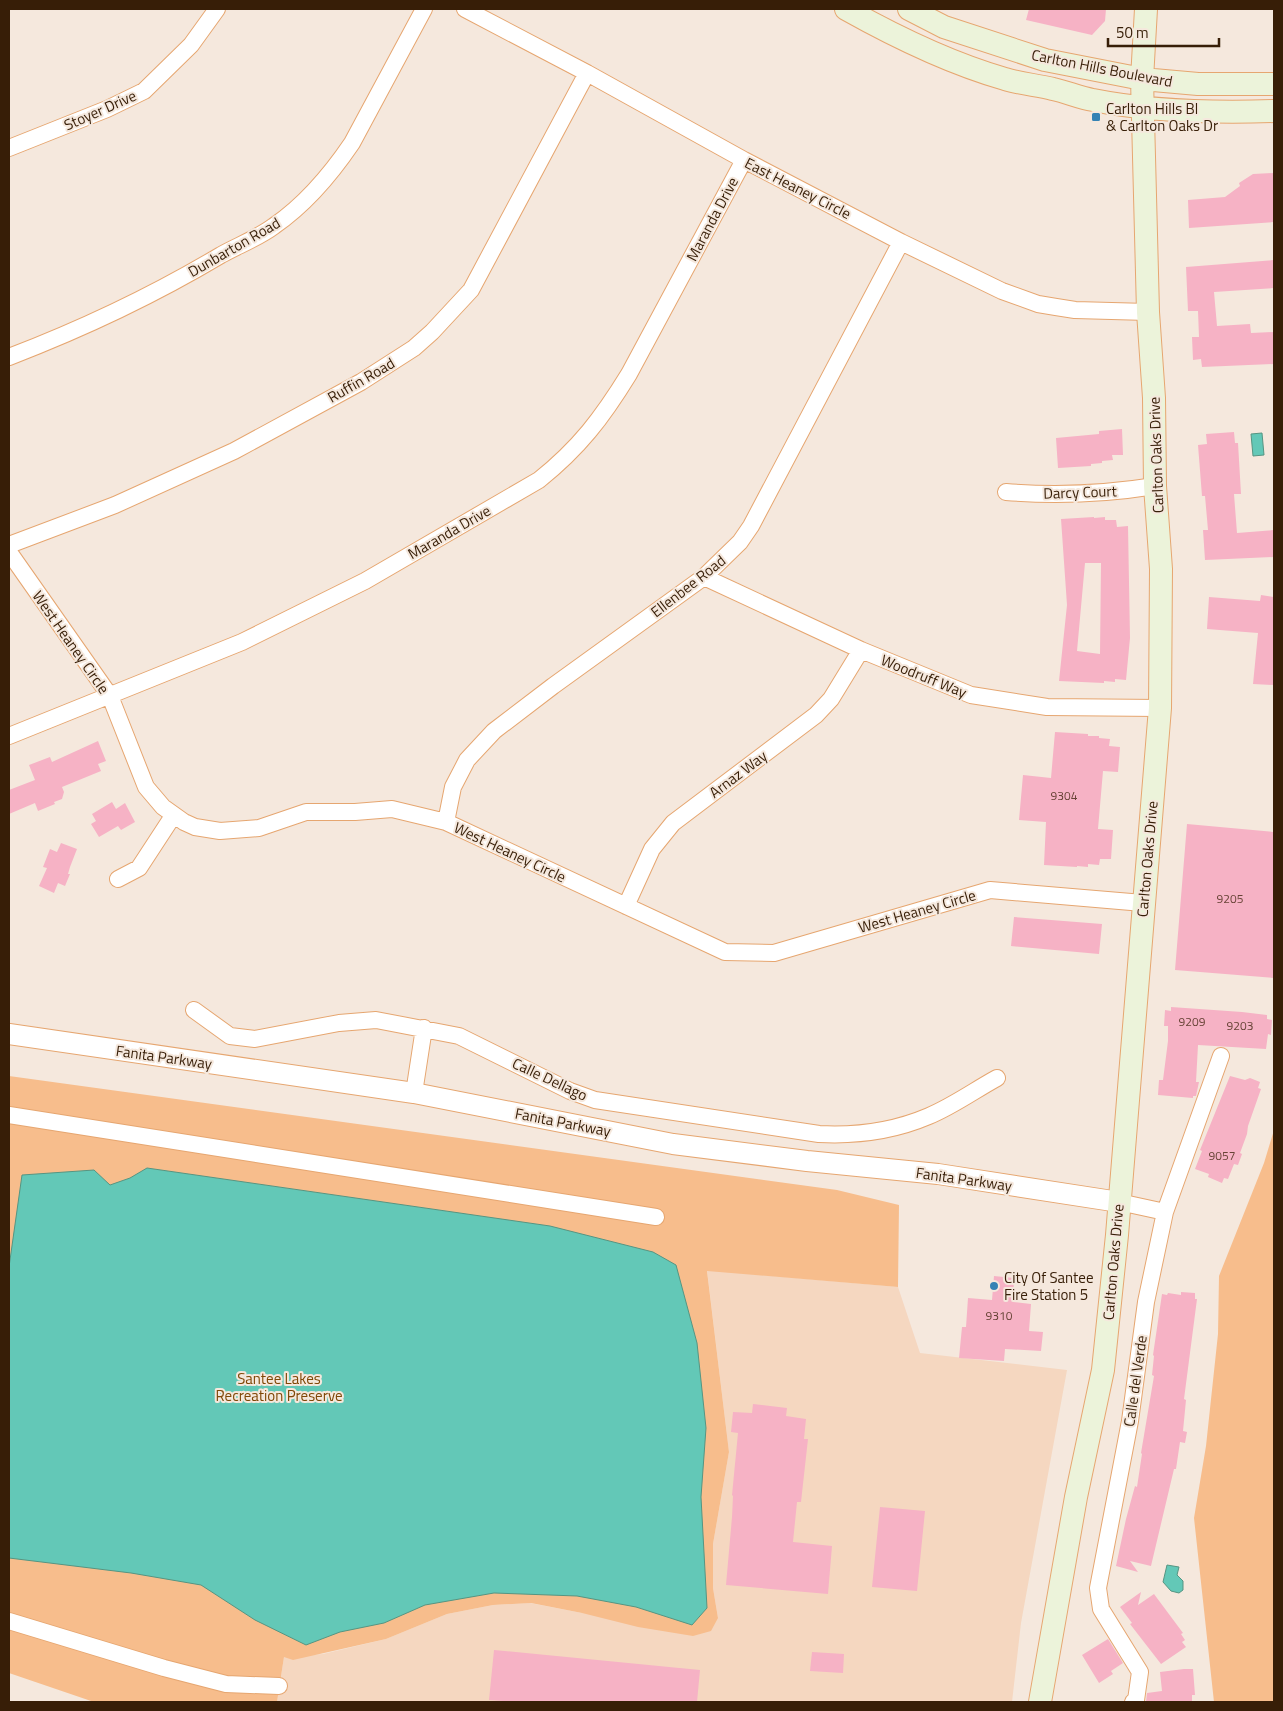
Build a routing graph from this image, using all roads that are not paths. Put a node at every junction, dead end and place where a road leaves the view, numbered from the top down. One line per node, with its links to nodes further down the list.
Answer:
1 (217, 9): 12 (street, Stoyer Drive)
2 (424, 9): 16 (street, Dunbarton Road)
3 (466, 9): 7 (street, East Heaney Circle)
4 (846, 9): 10 (main road, Carlton Hills Boulevard)
5 (909, 9): 8 (main road, Carlton Hills Boulevard)
6 (1146, 9): 8 (main road, Carlton Oaks Drive)
7 (587, 72): 13 (street, East Heaney Circle); 19 (street, Ruffin Road)
8 (1142, 79): 9 (main road, Carlton Hills Boulevard); 10 (main road, Carlton Oaks Drive)
9 (1274, 84)
10 (1143, 108): 11 (main road, Carlton Hills Boulevard); 15 (main road, Carlton Oaks Drive)
11 (1274, 111)
12 (9, 148)
13 (744, 160): 14 (street, East Heaney Circle); 23 (street, Maranda Drive)
14 (901, 242): 15 (street, East Heaney Circle); 21 (street, Ellenbee Road)
15 (1148, 312): 17 (main road, Carlton Oaks Drive)
16 (9, 357)
17 (1154, 486): 18 (street, Darcy Court); 24 (main road, Carlton Oaks Drive)
18 (1006, 492)
19 (9, 546)
20 (9, 552): 23 (street, West Heaney Circle)
21 (704, 577): 22 (street, Woodruff Way); 27 (street, Ellenbee Road)
22 (861, 650): 24 (street, Woodruff Way); 30 (street, Arnaz Way)
23 (110, 696): 25 (street, Maranda Drive); 26 (street, West Heaney Circle)
24 (1160, 708): 29 (main road, Carlton Oaks Drive)
25 (9, 736)
26 (173, 816): 27 (street, West Heaney Circle); 28 (street)
27 (446, 822): 30 (street, West Heaney Circle)
28 (118, 879)
29 (1143, 902): 30 (street, West Heaney Circle); 38 (main road, Carlton Oaks Drive)
30 (626, 906)
31 (194, 1010): 32 (street, Calle Dellago)
32 (424, 1028): 35 (street, Calle Dellago); 36 (street)
33 (9, 1034): 36 (street, Fanita Parkway)
34 (1220, 1056): 39 (street, Calle del Verde)
35 (997, 1078)
36 (414, 1093): 38 (street, Fanita Parkway)
37 (9, 1115): 40 (street)
38 (1119, 1202): 39 (street); 43 (main road, Carlton Oaks Drive)
39 (1165, 1212): 44 (street, Calle del Verde)
40 (656, 1217)
41 (9, 1621): 42 (street)
42 (279, 1686)
43 (1040, 1702)
44 (1133, 1702)

